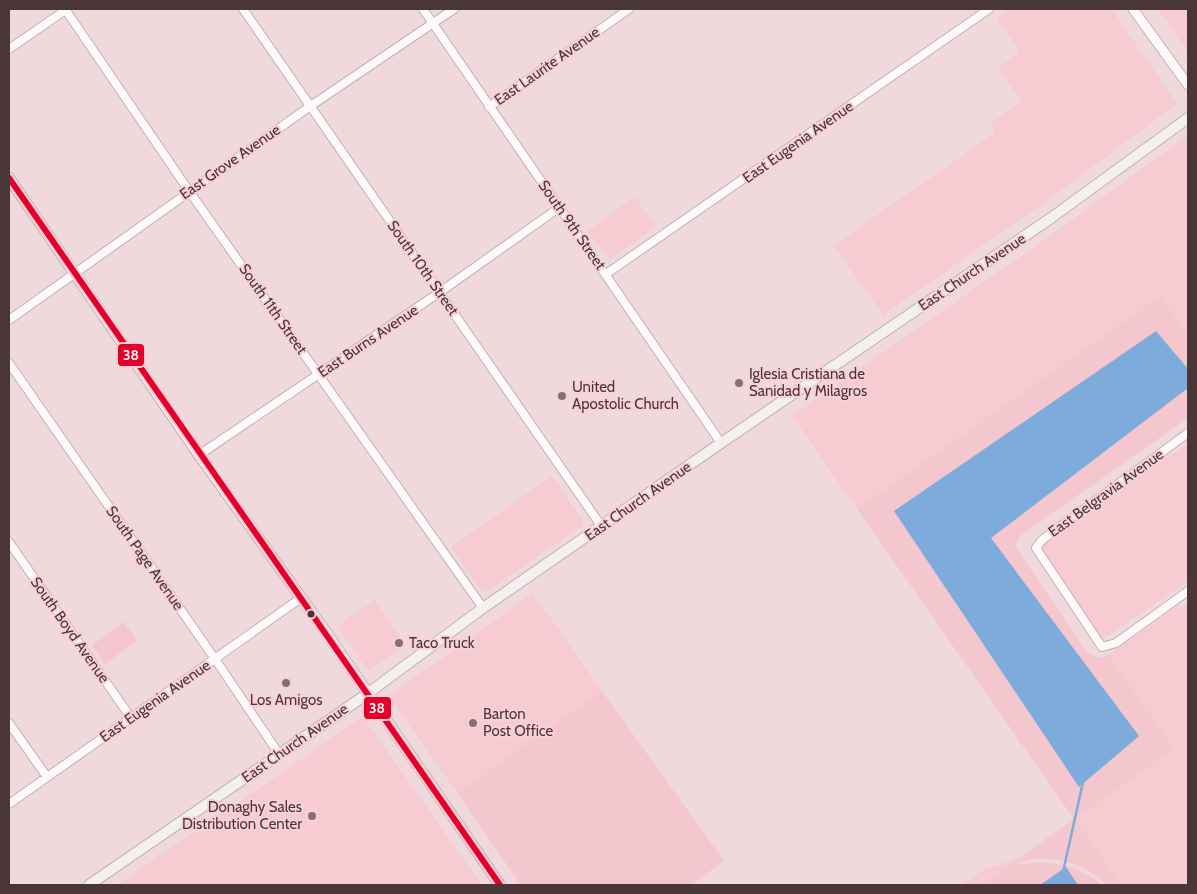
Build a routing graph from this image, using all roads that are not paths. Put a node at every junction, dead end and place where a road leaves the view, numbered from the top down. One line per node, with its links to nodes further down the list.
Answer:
1 (66, 9): 9 (street); 15 (street, South 11th Street)
2 (243, 9): 11 (street, South 10th Street)
3 (423, 9): 8 (street, South 9th Street)
4 (454, 9): 8 (street, East Grove Avenue)
5 (630, 9): 12 (street, East Laurite Avenue)
6 (990, 9): 18 (street, East Eugenia Avenue)
7 (1133, 9): 10 (street)
8 (433, 24): 11 (street, East Grove Avenue); 12 (street, South 9th Street)
9 (9, 49)
10 (1188, 85)
11 (309, 107): 15 (street, East Grove Avenue); 19 (street, South 10th Street)
12 (489, 107): 16 (street, South 9th Street)
13 (1188, 118): 24 (main road, East Church Avenue)
14 (9, 178): 17 (main road)
15 (189, 191): 17 (street, East Grove Avenue); 22 (street, South 11th Street)
16 (560, 207): 18 (street, South 9th Street); 19 (street, East Burns Avenue)
17 (75, 273): 20 (street, East Grove Avenue); 25 (main road)
18 (606, 274): 24 (street, South 9th Street)
19 (440, 292): 22 (street, East Burns Avenue); 26 (street, South 10th Street)
20 (9, 320)
21 (9, 363): 31 (street, South Page Avenue)
22 (319, 374): 25 (street, East Burns Avenue); 30 (street, South 11th Street)
23 (1188, 433): 28 (street, East Belgravia Avenue)
24 (721, 443): 26 (main road, East Church Avenue)
25 (199, 455): 29 (main road)
26 (602, 527): 30 (main road, East Church Avenue)
27 (9, 542): 33 (street, South Boyd Avenue)
28 (1188, 591)
29 (301, 598): 31 (street, East Eugenia Avenue); 32 (main road)
30 (483, 608): 32 (main road, East Church Avenue)
31 (216, 659): 33 (street, East Eugenia Avenue); 35 (street, South Page Avenue)
32 (367, 694): 35 (main road, East Church Avenue); 39 (main road)
33 (131, 718): 36 (street, East Eugenia Avenue)
34 (9, 723): 36 (street)
35 (279, 754): 38 (main road, East Church Avenue)
36 (47, 777): 37 (street, East Eugenia Avenue)
37 (9, 804)
38 (90, 885)
39 (500, 885)

